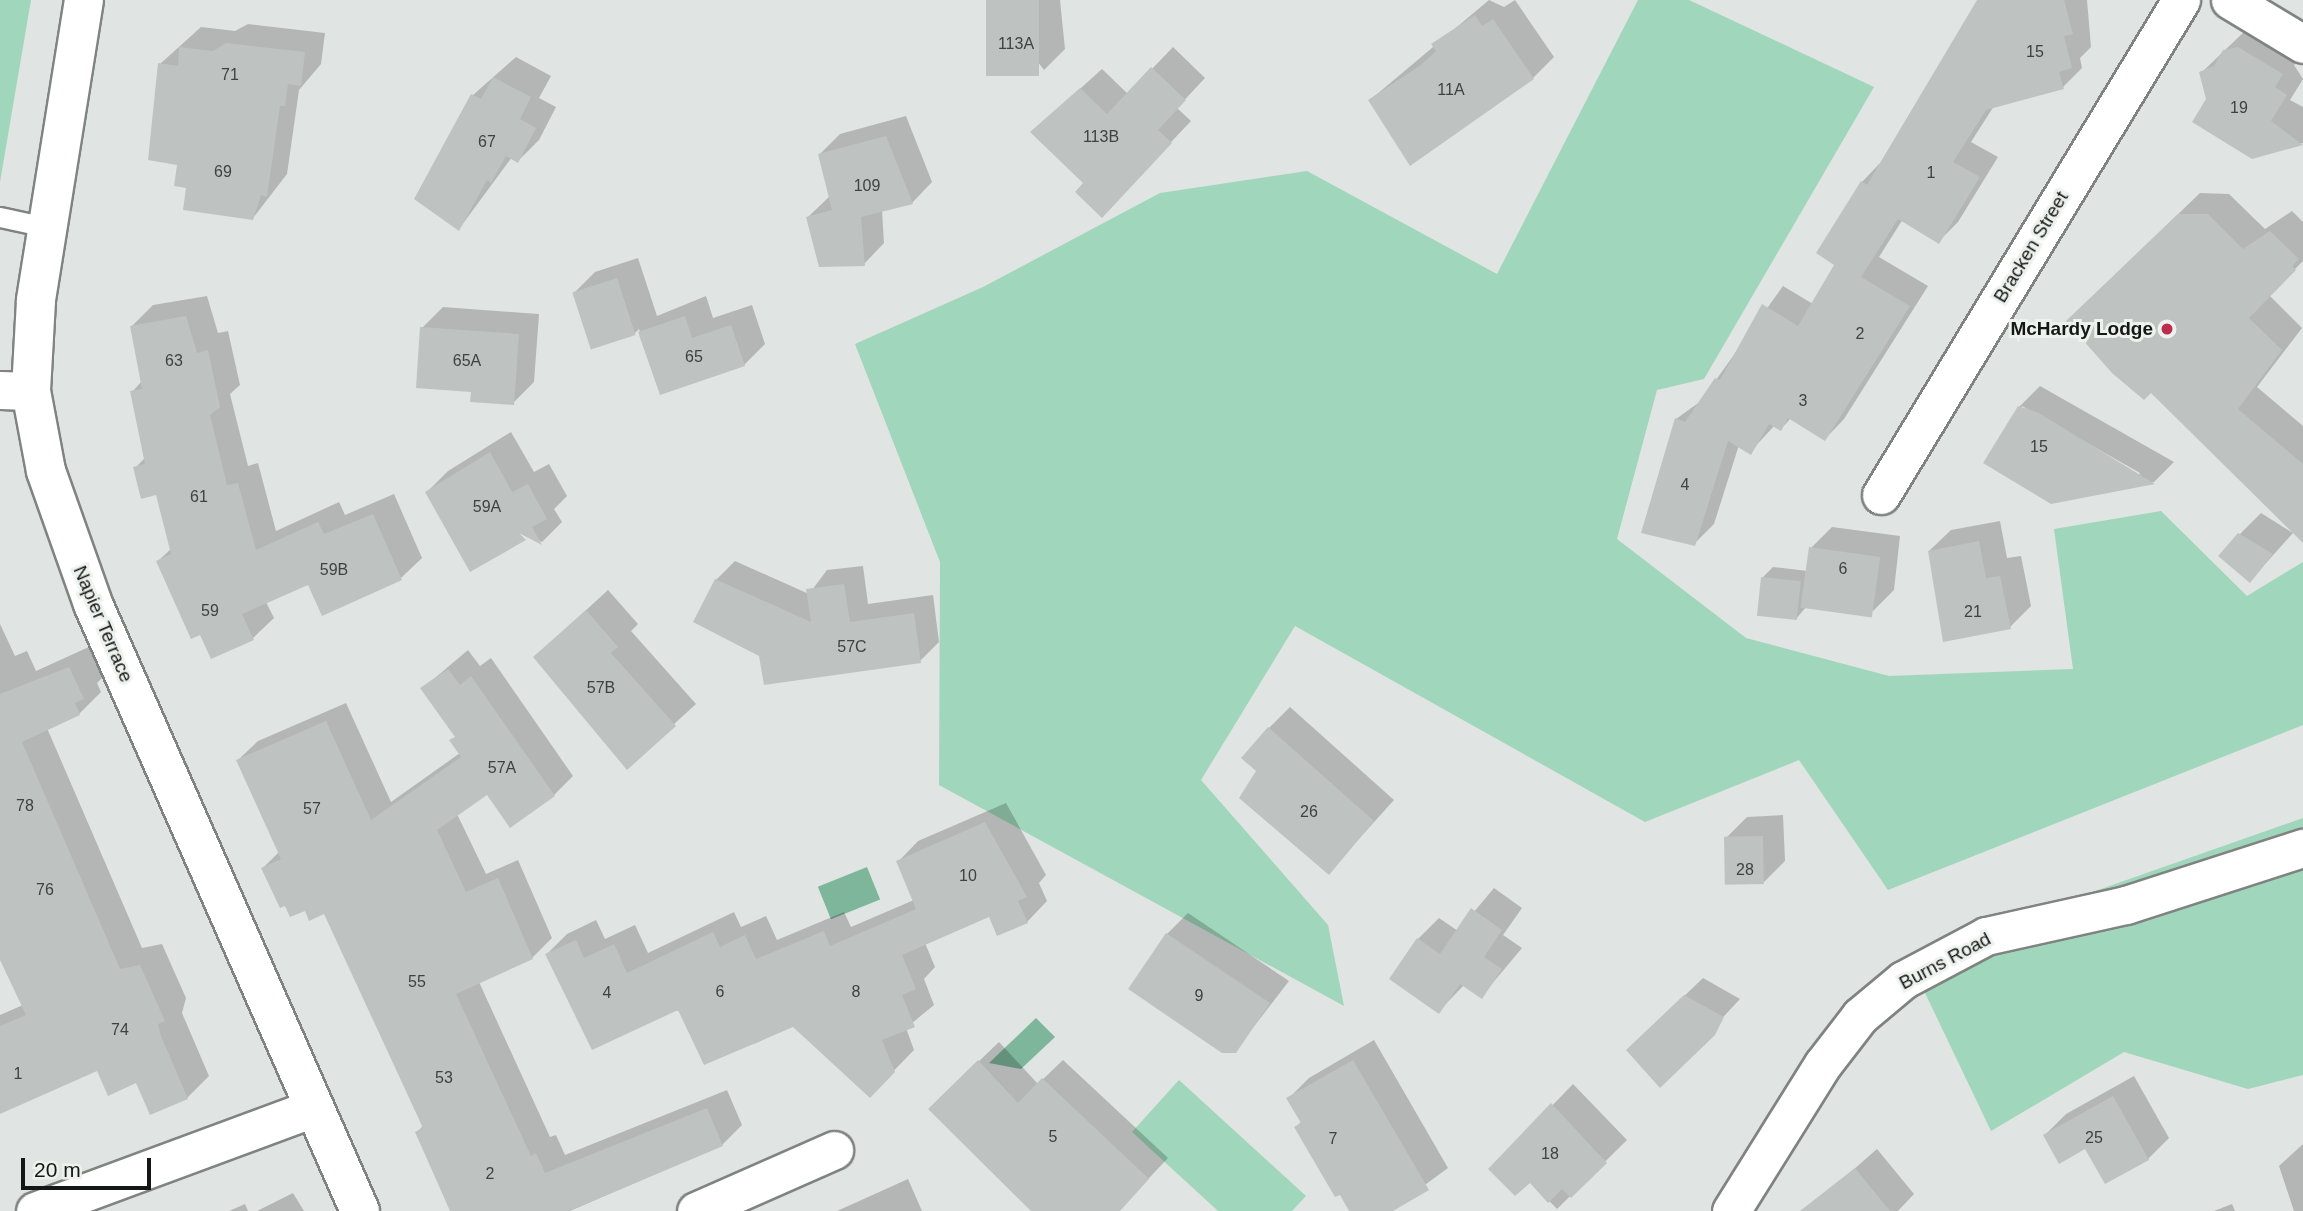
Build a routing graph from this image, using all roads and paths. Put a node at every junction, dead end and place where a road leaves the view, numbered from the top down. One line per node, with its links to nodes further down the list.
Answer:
1 (84, 0): 6 (street, Napier Terrace)
2 (2181, 0): 8 (street, Bracken Street)
3 (2230, 0): 4 (street)
4 (2303, 44)
5 (0, 217): 6 (lane)
6 (46, 228): 7 (street, Napier Terrace)
7 (15, 390): 10 (street, Napier Terrace)
8 (1881, 495)
9 (2303, 848): 15 (street, Burns Road)
10 (313, 1108): 12 (street); 13 (street, Napier Terrace)
11 (834, 1150): 14 (street)
12 (35, 1211)
13 (360, 1211)
14 (696, 1211)
15 (1731, 1211)

